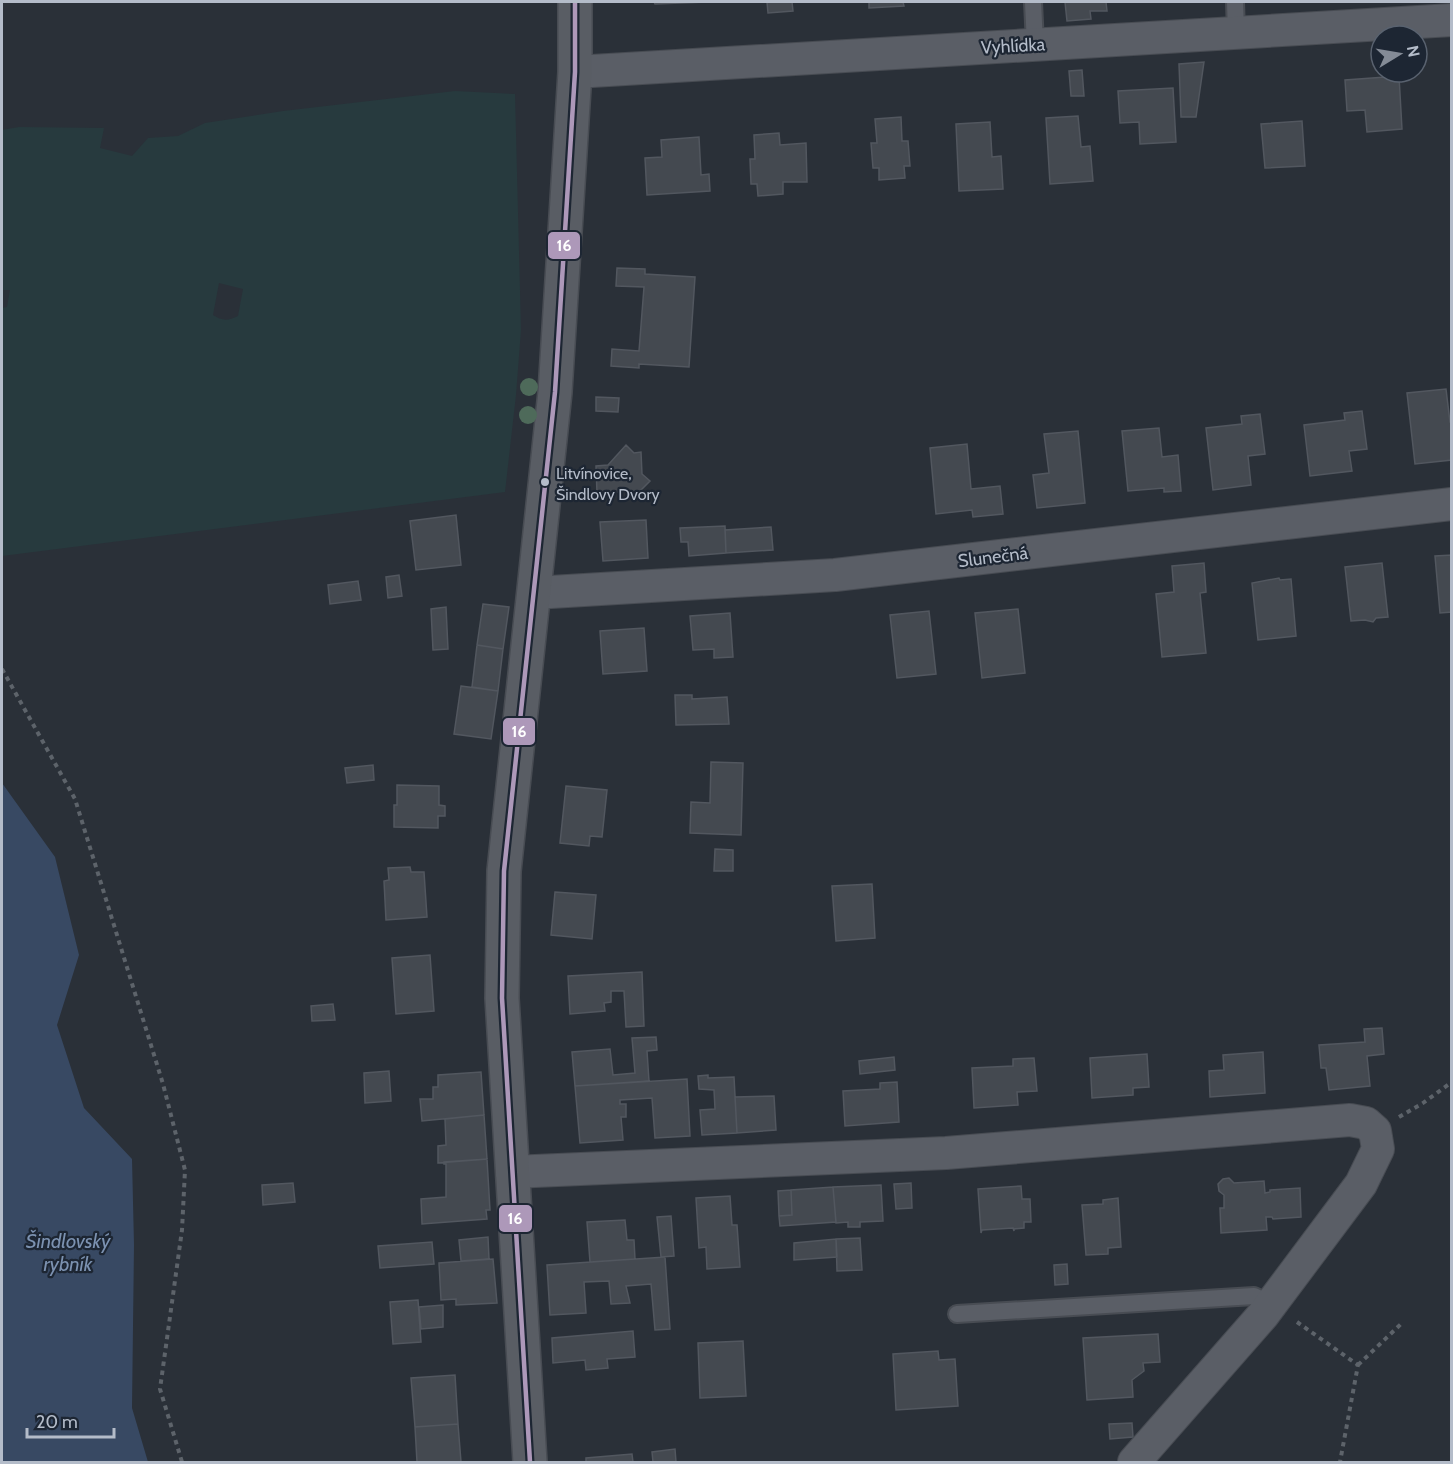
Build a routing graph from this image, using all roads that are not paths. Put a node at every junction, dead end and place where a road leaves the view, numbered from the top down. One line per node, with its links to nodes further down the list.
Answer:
1 (576, 2): 7 (street)
2 (1033, 2): 6 (lane)
3 (1234, 2): 5 (lane)
4 (1452, 20): 5 (street, Vyhlídka)
5 (1236, 32): 6 (street, Vyhlídka)
6 (1035, 44): 7 (street, Vyhlídka)
7 (575, 72): 9 (street)
8 (1452, 504): 9 (street, Slunečná)
9 (534, 592): 10 (street)
10 (512, 1172): 11 (street); 13 (street)
11 (1271, 1304): 12 (lane); 14 (street)
12 (957, 1314)
13 (530, 1462)
14 (1134, 1462)

